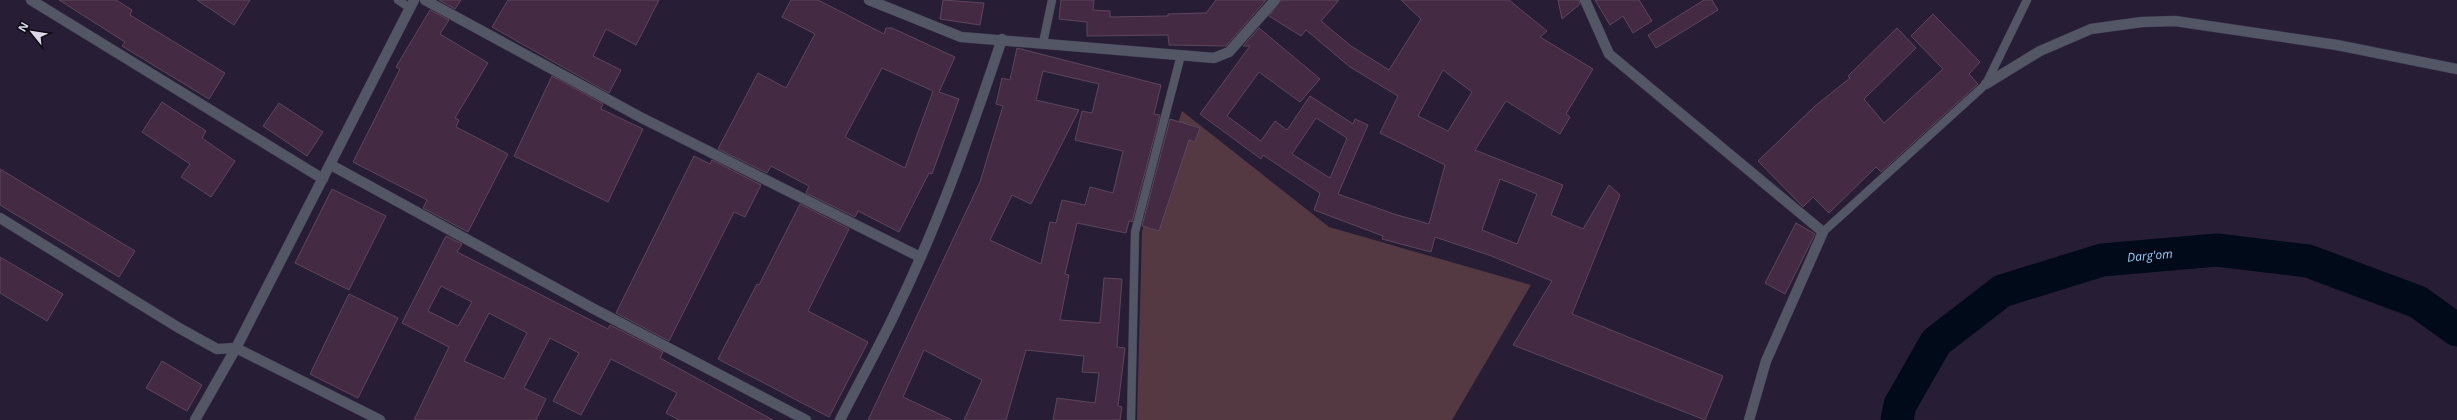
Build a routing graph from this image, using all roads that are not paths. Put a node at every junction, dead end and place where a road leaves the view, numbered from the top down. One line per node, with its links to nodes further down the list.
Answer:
1 (30, 0): 16 (street)
2 (398, 0): 9 (lane)
3 (425, 0): 19 (street)
4 (869, 0): 10 (street)
5 (1052, 0): 11 (lane)
6 (1274, 0): 12 (street)
7 (1585, 0): 18 (street)
8 (2027, 0): 14 (lane)
9 (412, 4): 15 (street)
10 (1002, 39): 11 (street); 19 (street)
11 (1043, 43): 12 (street)
12 (1181, 55): 25 (lane)
13 (2457, 69): 14 (street)
14 (1986, 84): 18 (lane)
15 (331, 165): 16 (street); 23 (street)
16 (323, 179): 20 (street)
17 (0, 218): 20 (street)
18 (1823, 232): 26 (street)
19 (920, 257): 24 (street)
20 (236, 348): 21 (street); 22 (street)
21 (195, 420)
22 (380, 420)
23 (806, 420)
24 (840, 420)
25 (1131, 420)
26 (1749, 420)

